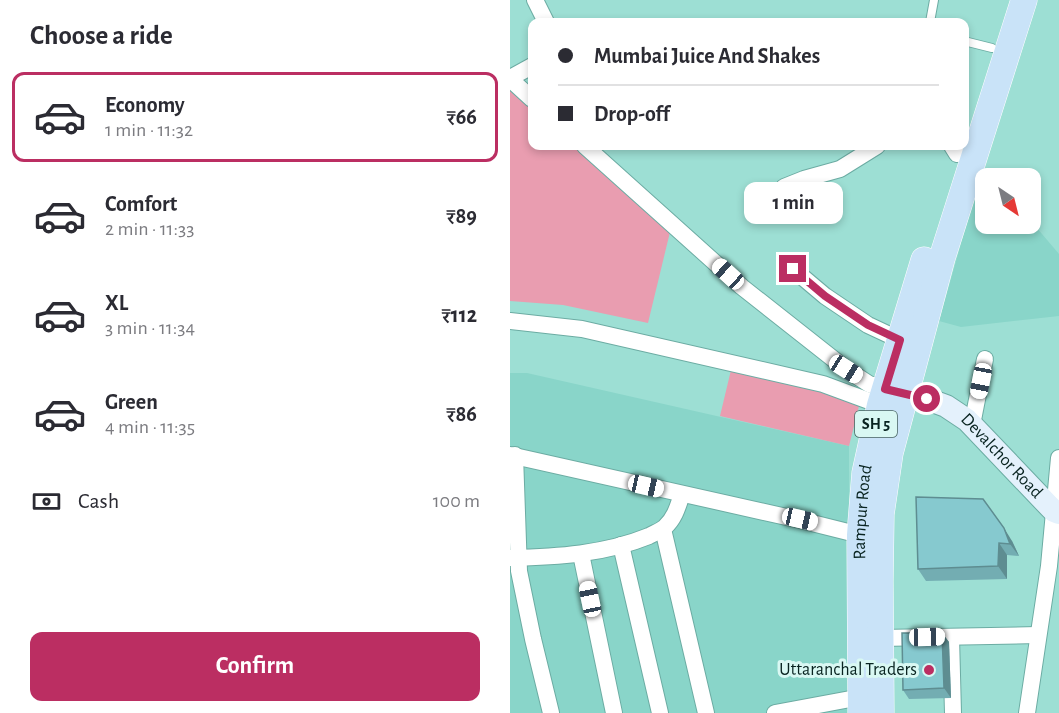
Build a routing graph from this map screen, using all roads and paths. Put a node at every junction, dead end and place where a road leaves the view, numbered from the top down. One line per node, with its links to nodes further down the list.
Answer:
1 (535, 0): 5 (street)
2 (934, 0): 6 (lane)
3 (1006, 0): 8 (main road, SH 5)
4 (1024, 0): 21 (main road)
5 (544, 18)
6 (931, 18)
7 (969, 42): 8 (lane)
8 (992, 48): 12 (main road, SH 5)
9 (528, 68): 10 (street)
10 (510, 79): 11 (street)
11 (528, 95)
12 (969, 113)
13 (589, 150): 21 (street)
14 (871, 150): 16 (street)
15 (956, 150): 19 (main road, SH 5)
16 (784, 187)
17 (793, 269): 19 (street)
18 (510, 321): 21 (street)
19 (900, 340): 21 (main road, SH 5)
20 (985, 359): 22 (street)
21 (890, 396): 22 (main road, Devalchor Road); 28 (main road)
22 (972, 425): 26 (main road, Devalchor Road)
23 (513, 455): 25 (street); 31 (street)
24 (1059, 458): 26 (street)
25 (682, 494): 27 (street); 28 (street)
26 (1056, 512): 32 (street)
27 (663, 529): 29 (street); 39 (street)
28 (870, 535): 34 (main road); 35 (main road, Rampur Road)
29 (621, 545): 30 (street); 38 (street)
30 (581, 554): 31 (street); 37 (street)
31 (514, 558): 36 (street)
32 (1038, 635): 33 (street); 43 (street)
33 (951, 637): 34 (street); 42 (street)
34 (880, 638): 41 (main road)
35 (861, 705): 40 (street)
36 (551, 713)
37 (614, 713)
38 (660, 713)
39 (706, 713)
40 (775, 713)
41 (880, 713)
42 (953, 713)
43 (1027, 713)

